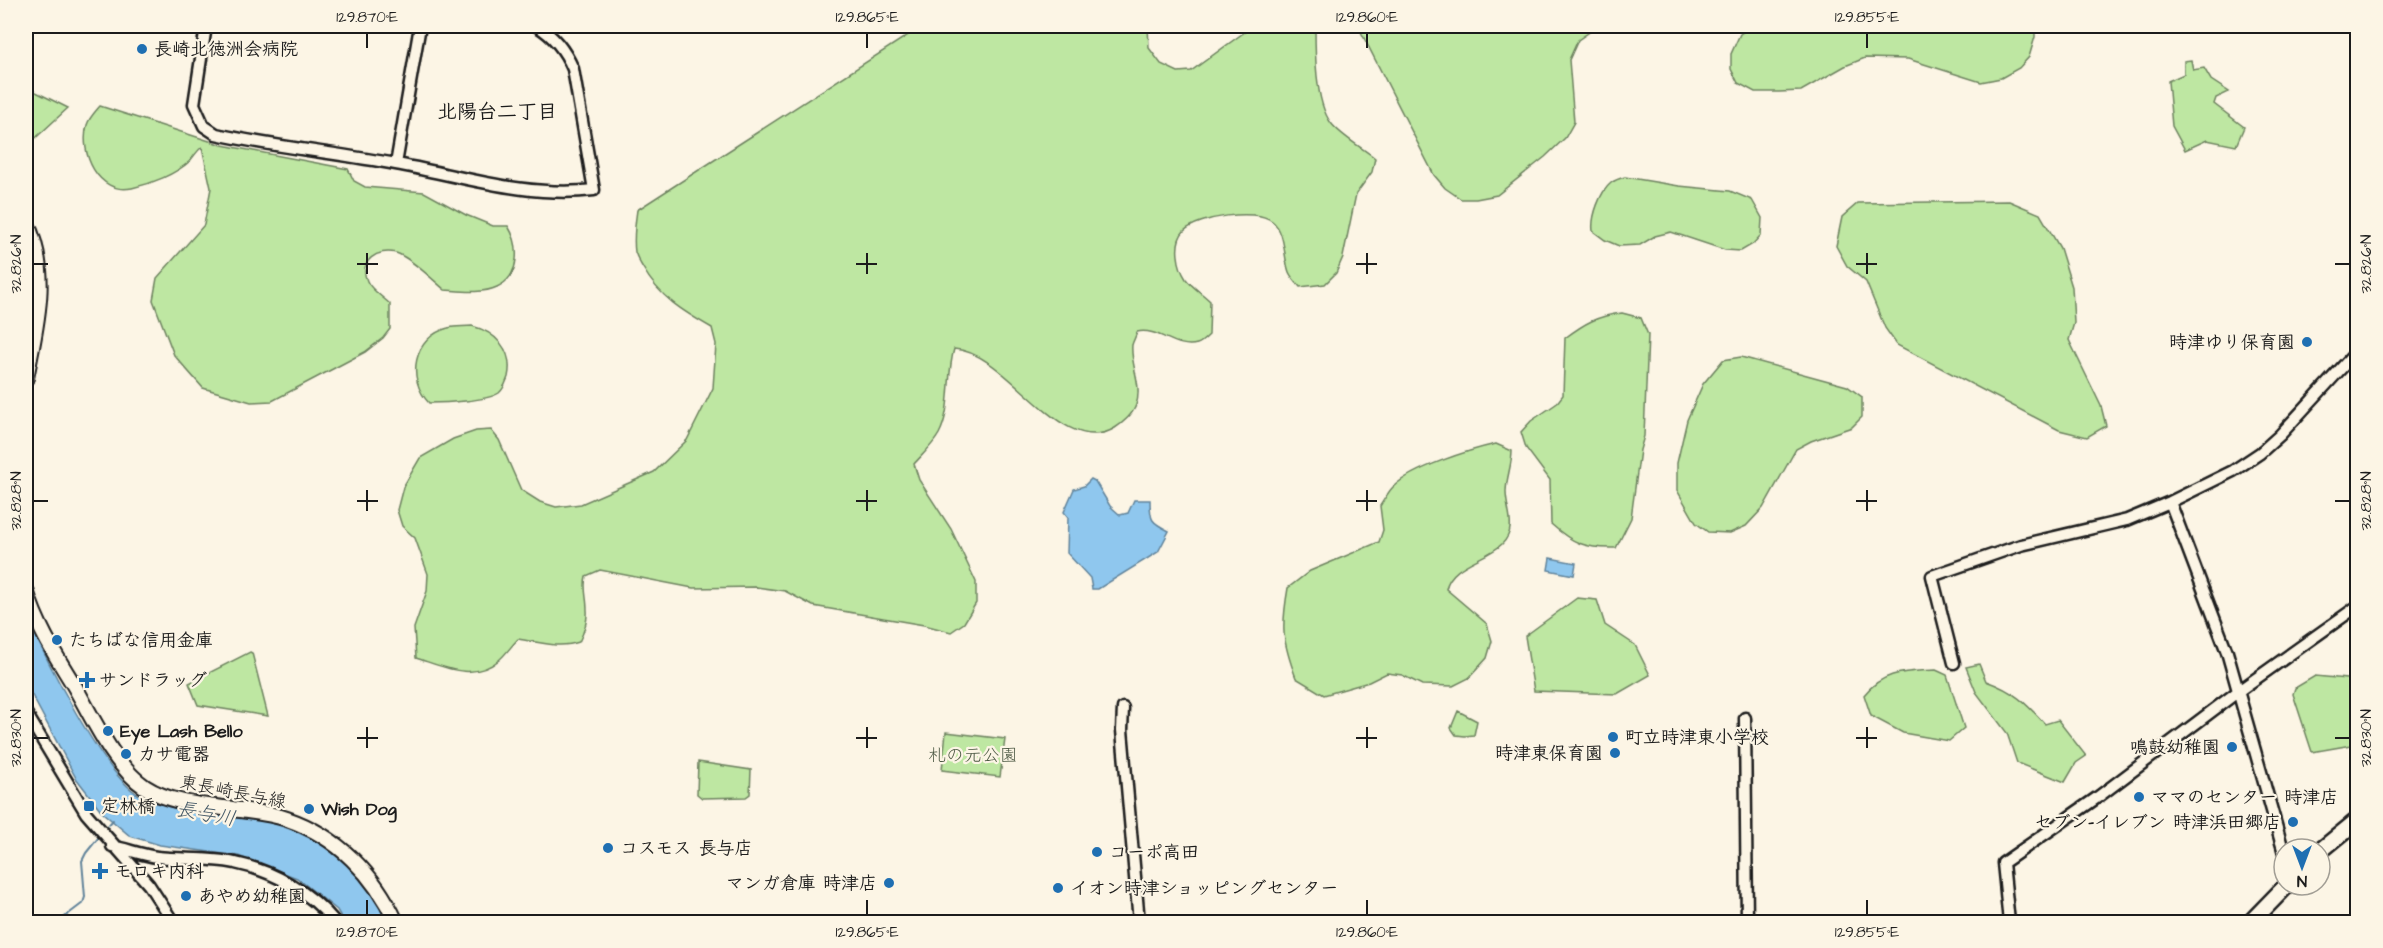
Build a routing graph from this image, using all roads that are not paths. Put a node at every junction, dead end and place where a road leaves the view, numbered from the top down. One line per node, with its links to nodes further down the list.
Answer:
1 (206, 26): 4 (street)
2 (420, 26): 4 (street)
3 (537, 26): 4 (street)
4 (396, 164)
5 (26, 222): 6 (main road)
6 (32, 311): 8 (main road)
7 (2358, 350): 9 (street)
8 (26, 378)
9 (2170, 502): 12 (street); 13 (street)
10 (26, 590): 24 (main road, 東長崎長与線)
11 (2358, 606): 13 (street)
12 (1954, 663)
13 (2240, 690): 18 (street); 27 (street)
14 (1123, 708): 25 (street)
15 (26, 713): 20 (street)
16 (1745, 718): 26 (street)
17 (2358, 820): 19 (highway)
18 (2279, 837)
19 (2332, 841)
20 (112, 845): 22 (street); 23 (street)
21 (2275, 897): 28 (highway)
22 (173, 922)
23 (335, 922)
24 (396, 922)
25 (1139, 922)
26 (1747, 922)
27 (2009, 922)
28 (2250, 922)

